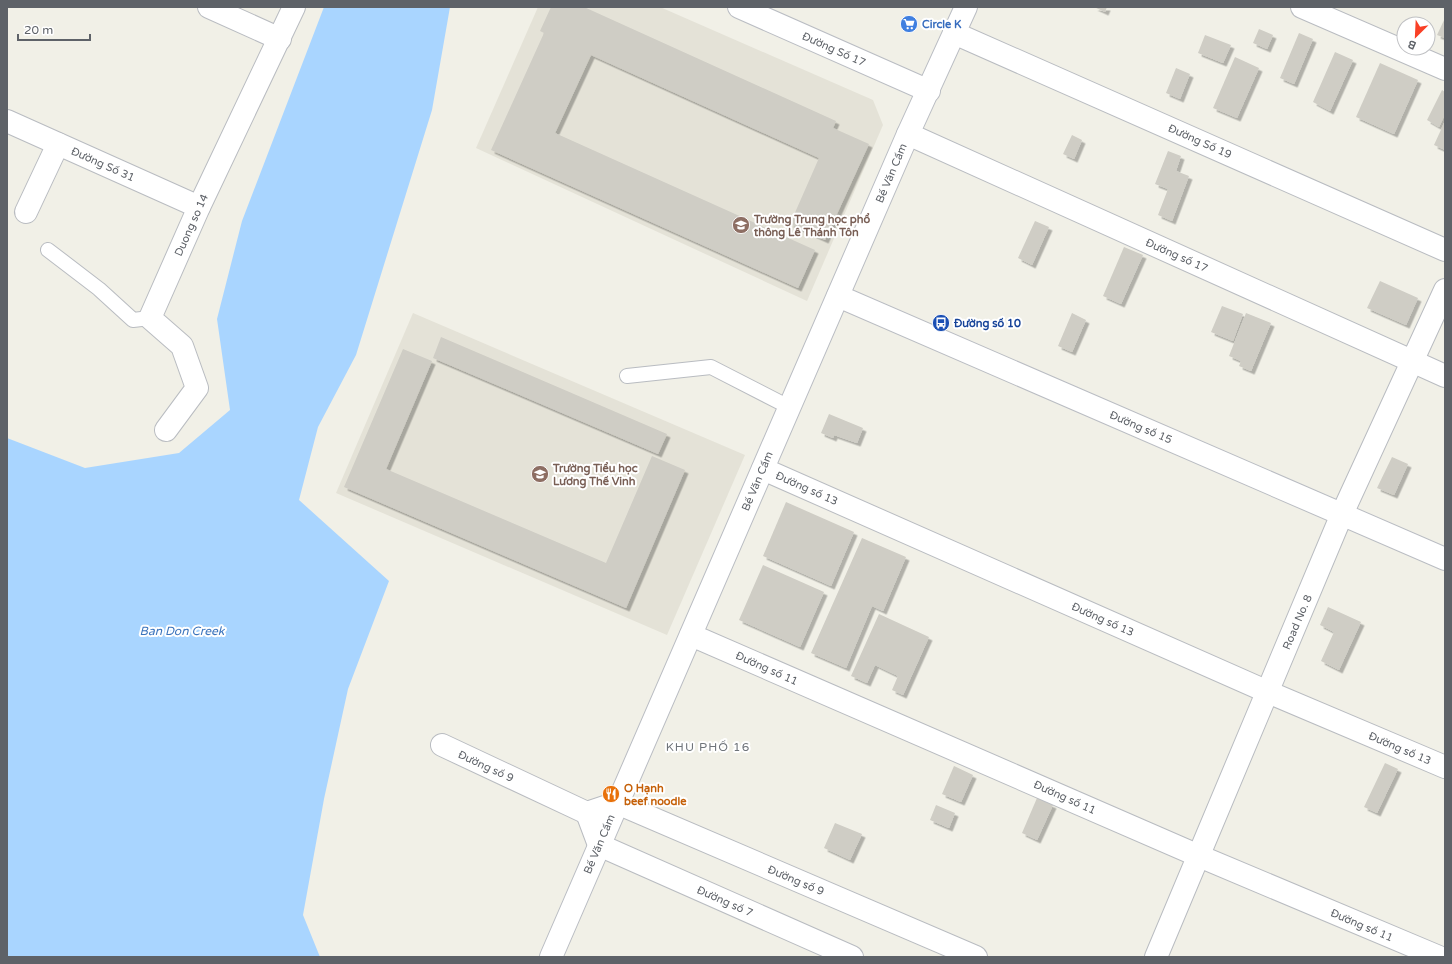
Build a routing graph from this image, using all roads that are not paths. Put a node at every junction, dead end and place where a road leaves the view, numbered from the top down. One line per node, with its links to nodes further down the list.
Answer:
1 (209, 7): 7 (street)
2 (294, 7): 7 (street, Duong so 14)
3 (739, 7): 9 (street, Đường Số 17)
4 (966, 7): 6 (street, Bế Văn Cấm)
5 (1302, 7): 8 (street)
6 (954, 33): 9 (street, Bế Văn Cấm); 16 (street, Đường Số 19)
7 (280, 39): 13 (street, Duong so 14)
8 (1445, 69)
9 (929, 91): 11 (street, Bế Văn Cấm)
10 (7, 121): 12 (street, Đường Số 31)
11 (908, 134): 18 (street, Bế Văn Cấm); 20 (street, Đường số 17)
12 (58, 144): 13 (street, Đường Số 31); 14 (street)
13 (199, 207): 19 (street, Duong so 14)
14 (26, 212)
15 (48, 250): 19 (lane)
16 (1445, 250)
17 (1445, 290): 20 (street, Road No. 8)
18 (838, 296): 23 (street, Bế Văn Cấm); 26 (street, Đường số 15)
19 (150, 318): 24 (street)
20 (1412, 361): 22 (street, Đường số 17); 26 (street, Road No. 8)
21 (627, 376): 23 (lane)
22 (1445, 376)
23 (789, 407): 25 (street, Bế Văn Cấm)
24 (166, 430)
25 (763, 469): 28 (street, Bế Văn Cấm); 29 (street, Đường số 13)
26 (1342, 514): 27 (street, Đường số 15); 29 (street, Road No. 8)
27 (1445, 559)
28 (691, 635): 32 (street, Bế Văn Cấm); 35 (street, Đường số 11)
29 (1268, 692): 31 (street, Đường số 13); 35 (street, Road No. 8)
30 (442, 745): 33 (street, Đường số 9)
31 (1445, 767)
32 (617, 804): 33 (street); 34 (street, Bế Văn Cấm); 38 (street, Đường số 9)
33 (586, 813): 34 (street)
34 (599, 845): 36 (street, Bế Văn Cấm); 37 (street, Đường số 7)
35 (1199, 856): 39 (street, Road No. 8); 40 (street, Đường số 11)
36 (551, 957)
37 (852, 957)
38 (976, 957)
39 (1156, 957)
40 (1439, 957)

